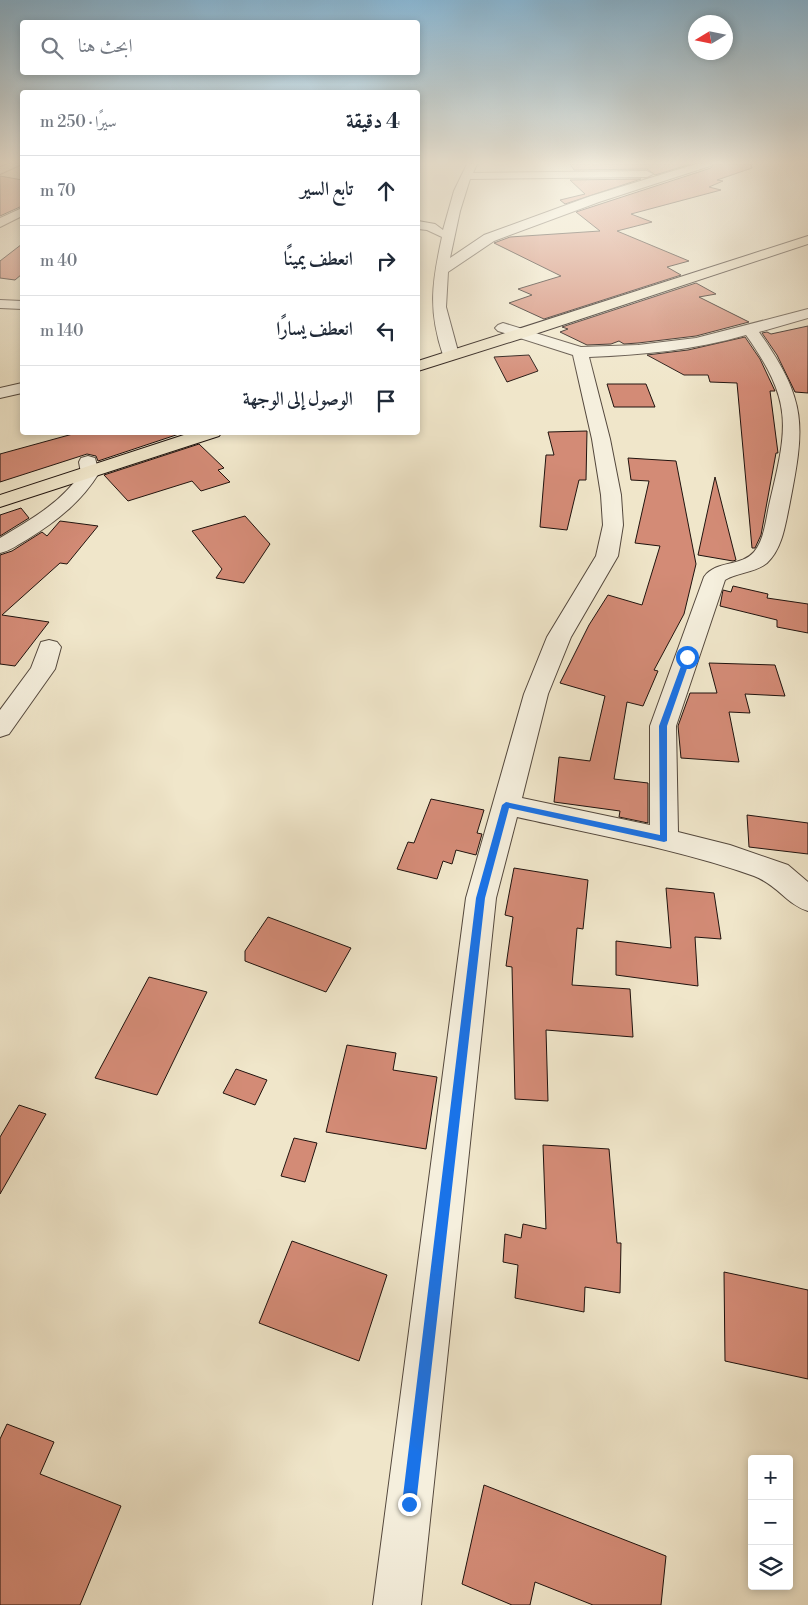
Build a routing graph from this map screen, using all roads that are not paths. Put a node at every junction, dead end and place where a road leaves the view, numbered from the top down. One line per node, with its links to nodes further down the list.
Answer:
1 (449, 239): 5 (street)
2 (488, 239): 5 (street)
3 (796, 239): 4 (main road)
4 (718, 264): 6 (main road); 7 (main road)
5 (442, 270): 14 (street)
6 (613, 293): 7 (main road); 11 (main road)
7 (627, 299): 13 (main road)
8 (0, 304): 9 (street)
9 (20, 305)
10 (808, 313): 12 (street)
11 (503, 328): 13 (street); 14 (main road)
12 (750, 330): 15 (street); 29 (street)
13 (521, 334): 14 (main road); 15 (street)
14 (450, 351): 16 (main road); 17 (main road)
15 (580, 352): 28 (street)
16 (420, 356)
17 (420, 365)
18 (20, 388): 19 (street)
19 (0, 393)
20 (170, 435): 22 (main road)
21 (203, 435): 22 (main road)
22 (89, 468): 23 (main road); 24 (main road); 25 (street)
23 (0, 491)
24 (0, 502)
25 (0, 547)
26 (49, 647): 27 (street)
27 (0, 728)
28 (506, 805): 29 (street); 31 (street)
29 (664, 839): 30 (street)
30 (804, 890)
31 (397, 1605)

